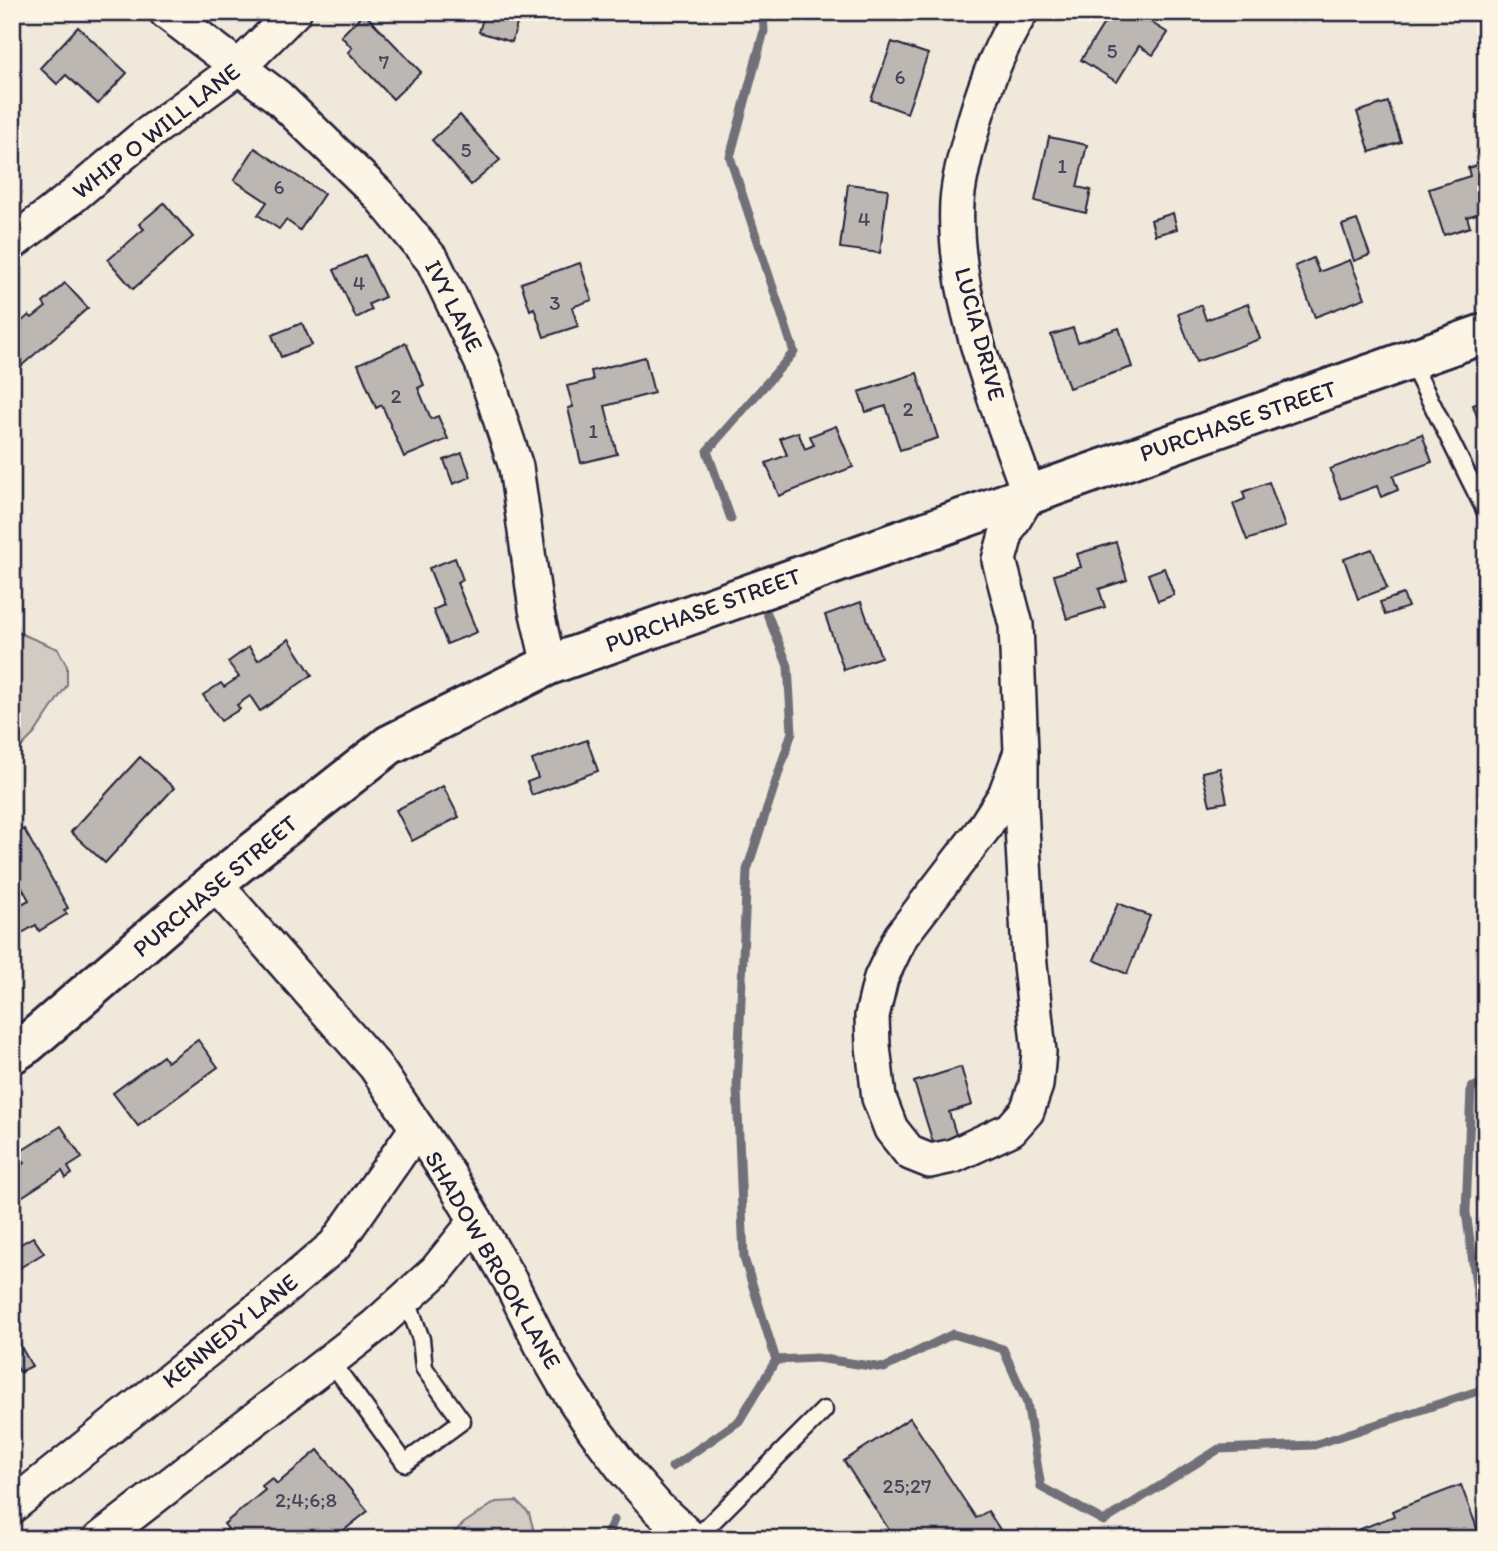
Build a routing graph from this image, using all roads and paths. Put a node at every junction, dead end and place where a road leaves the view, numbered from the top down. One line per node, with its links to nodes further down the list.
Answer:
1 (166, 12): 4 (street, IVY LANE)
2 (294, 12): 4 (street, WHIP O WILL LANE)
3 (1021, 12): 8 (street, LUCIA DRIVE)
4 (239, 67): 5 (street, WHIP O WILL LANE); 10 (street, IVY LANE)
5 (12, 243)
6 (1486, 333): 7 (main road, PURCHASE STREET)
7 (1410, 360): 8 (main road, PURCHASE STREET); 9 (lane)
8 (1029, 495): 10 (main road, PURCHASE STREET); 11 (street)
9 (1486, 512)
10 (549, 666): 12 (main road, PURCHASE STREET)
11 (1021, 752): 11 (street)
12 (214, 883): 13 (main road, PURCHASE STREET); 14 (street, SHADOW BROOK LANE)
13 (12, 1054)
14 (417, 1128): 15 (street, SHADOW BROOK LANE); 19 (street, KENNEDY LANE)
15 (476, 1221): 16 (street); 21 (street, SHADOW BROOK LANE)
16 (406, 1298): 17 (street); 17 (lane)
17 (330, 1360): 20 (street)
18 (824, 1410): 21 (lane)
19 (12, 1506)
20 (100, 1539)
21 (694, 1539)

